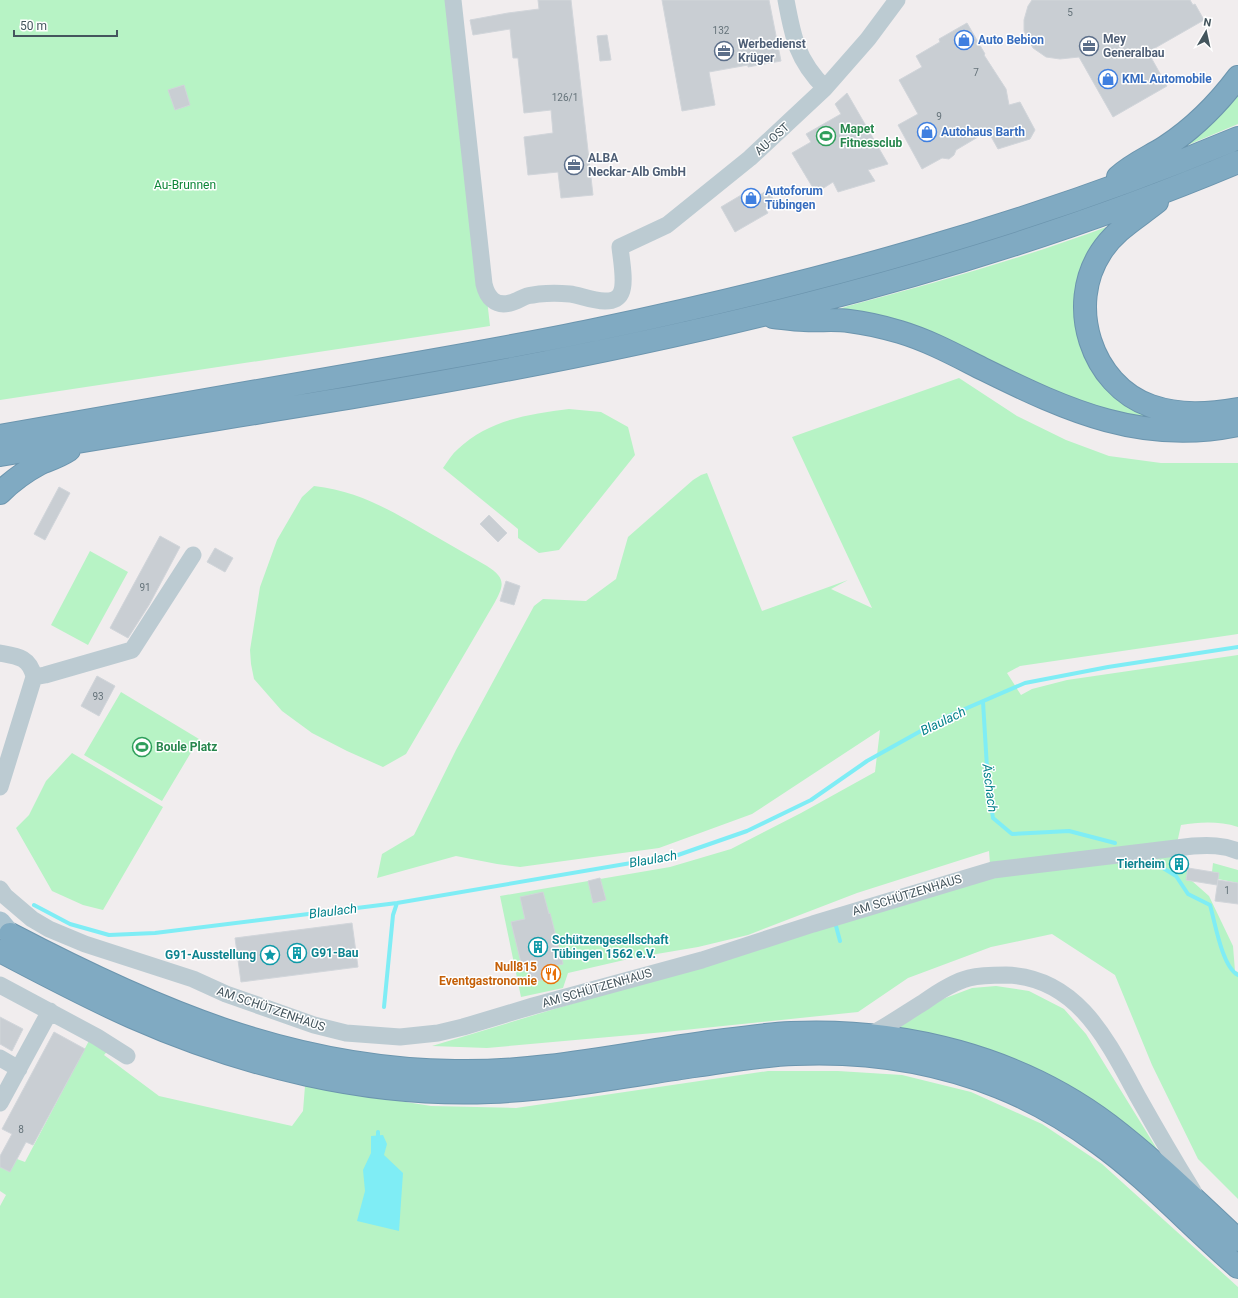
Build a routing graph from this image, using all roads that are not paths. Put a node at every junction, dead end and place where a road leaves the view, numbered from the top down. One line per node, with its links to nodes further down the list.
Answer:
1 (453, 0): 5 (street, AU-OST)
2 (786, 0): 5 (street)
3 (898, 0): 5 (street, AU-OST)
4 (1238, 77): 9 (highway)
5 (825, 88)
6 (1238, 138): 9 (highway)
7 (1238, 162): 8 (highway)
8 (1174, 188): 10 (highway); 11 (highway)
9 (1104, 190): 13 (highway)
10 (758, 316): 12 (highway); 14 (highway)
11 (1238, 409)
12 (1238, 425)
13 (0, 436)
14 (83, 440): 15 (highway); 16 (highway)
15 (0, 455)
16 (0, 492)
17 (194, 555): 19 (street)
18 (0, 653): 19 (street)
19 (34, 676): 20 (street)
20 (0, 786)
21 (1238, 851): 22 (street, AM SCHÜTZENHAUS)
22 (0, 888)
23 (2, 934): 26 (highway); 33 (highway)
24 (0, 985): 25 (street)
25 (50, 1011): 27 (street); 29 (street)
26 (870, 1035): 31 (highway); 31 (street)
27 (127, 1056)
28 (0, 1058): 29 (street)
29 (19, 1069): 30 (street)
30 (0, 1103)
31 (1204, 1208): 32 (highway)
32 (1238, 1240)
33 (1238, 1268)

